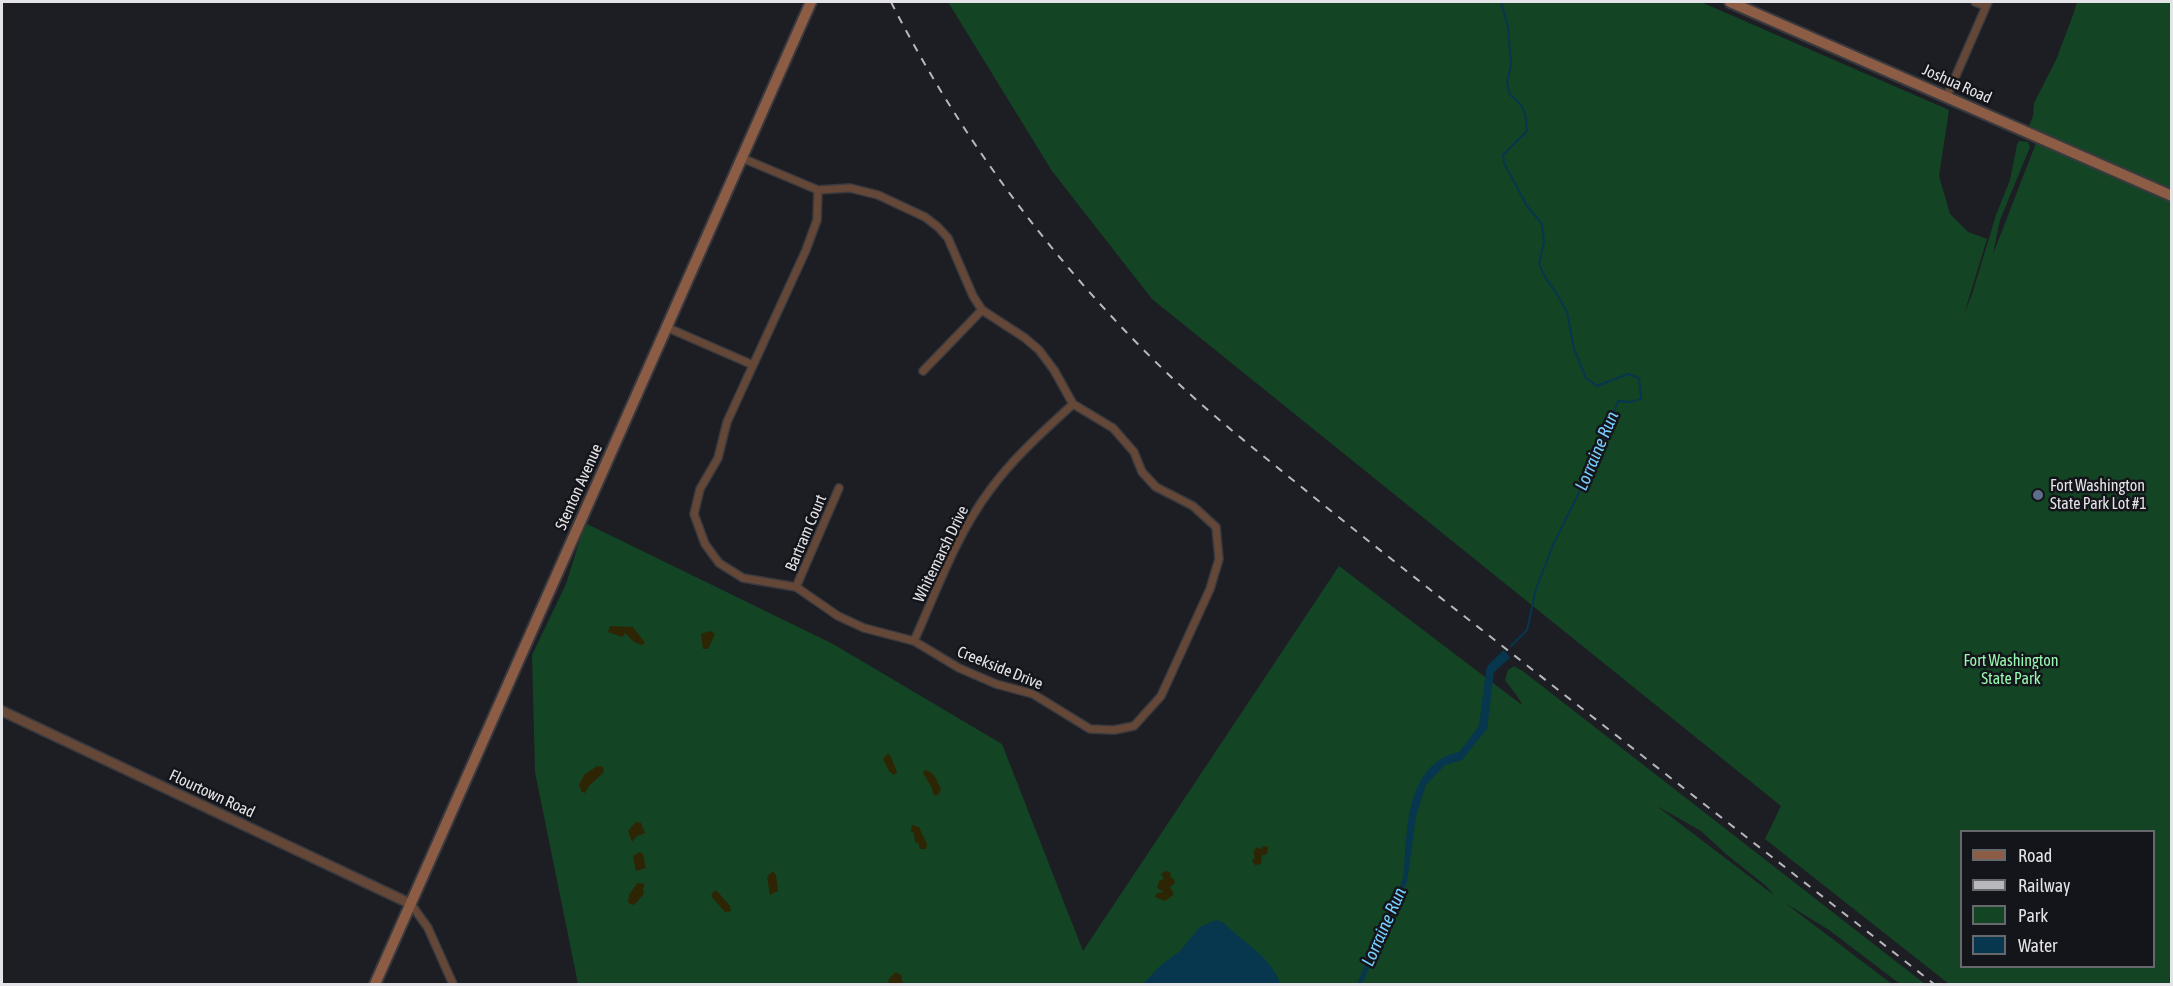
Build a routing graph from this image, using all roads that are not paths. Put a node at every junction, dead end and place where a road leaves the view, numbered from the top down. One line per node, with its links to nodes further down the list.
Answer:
1 (811, 2): 6 (main road, Stenton Avenue)
2 (1730, 2): 5 (main road, Joshua Road)
3 (1975, 2): 4 (street)
4 (1987, 4): 5 (street)
5 (1947, 96): 8 (main road, Joshua Road)
6 (742, 158): 7 (street, Creekside Drive); 10 (main road, Stenton Avenue)
7 (818, 190): 9 (street, Creekside Drive); 11 (street, Creekside Drive)
8 (2172, 196)
9 (982, 310): 12 (street); 13 (street, Creekside Drive)
10 (666, 327): 11 (street); 18 (main road, Stenton Avenue)
11 (753, 365): 15 (street, Creekside Drive)
12 (923, 371)
13 (1073, 404): 16 (street, Whitemarsh Drive); 16 (street, Creekside Drive)
14 (839, 488): 15 (street, Bartram Court)
15 (796, 587): 16 (street, Creekside Drive)
16 (914, 641)
17 (2, 711): 18 (street, Flourtown Road)
18 (411, 904): 19 (main road, Stenton Avenue); 20 (street)
19 (375, 984)
20 (453, 984)

